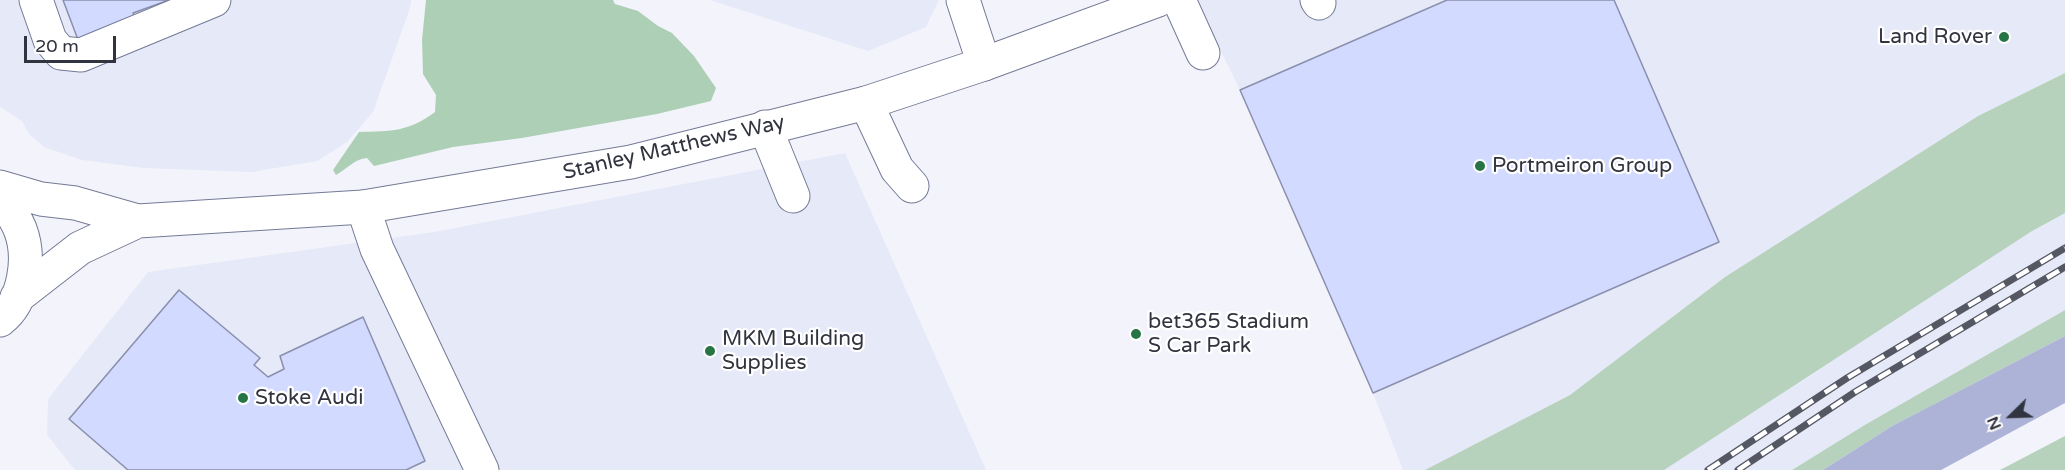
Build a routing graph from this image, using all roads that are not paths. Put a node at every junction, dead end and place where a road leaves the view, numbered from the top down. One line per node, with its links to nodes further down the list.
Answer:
1 (36, 0): 2 (main road)
2 (214, 0)
3 (963, 0): 7 (main road)
4 (1158, 0): 7 (main road, Stanley Matthews Way)
5 (1179, 0): 6 (main road)
6 (1203, 53)
7 (984, 64): 8 (main road, Stanley Matthews Way)
8 (866, 103): 9 (main road, Stanley Matthews Way); 10 (main road)
9 (765, 128): 12 (main road); 14 (main road, Stanley Matthews Way)
10 (912, 186)
11 (0, 187): 15 (main road, Stanley Matthews Way)
12 (793, 196)
13 (0, 197): 16 (main road)
14 (363, 207): 15 (main road, Stanley Matthews Way); 17 (main road)
15 (138, 221): 16 (main road, Stanley Matthews Way)
16 (5, 317)
17 (472, 467)

